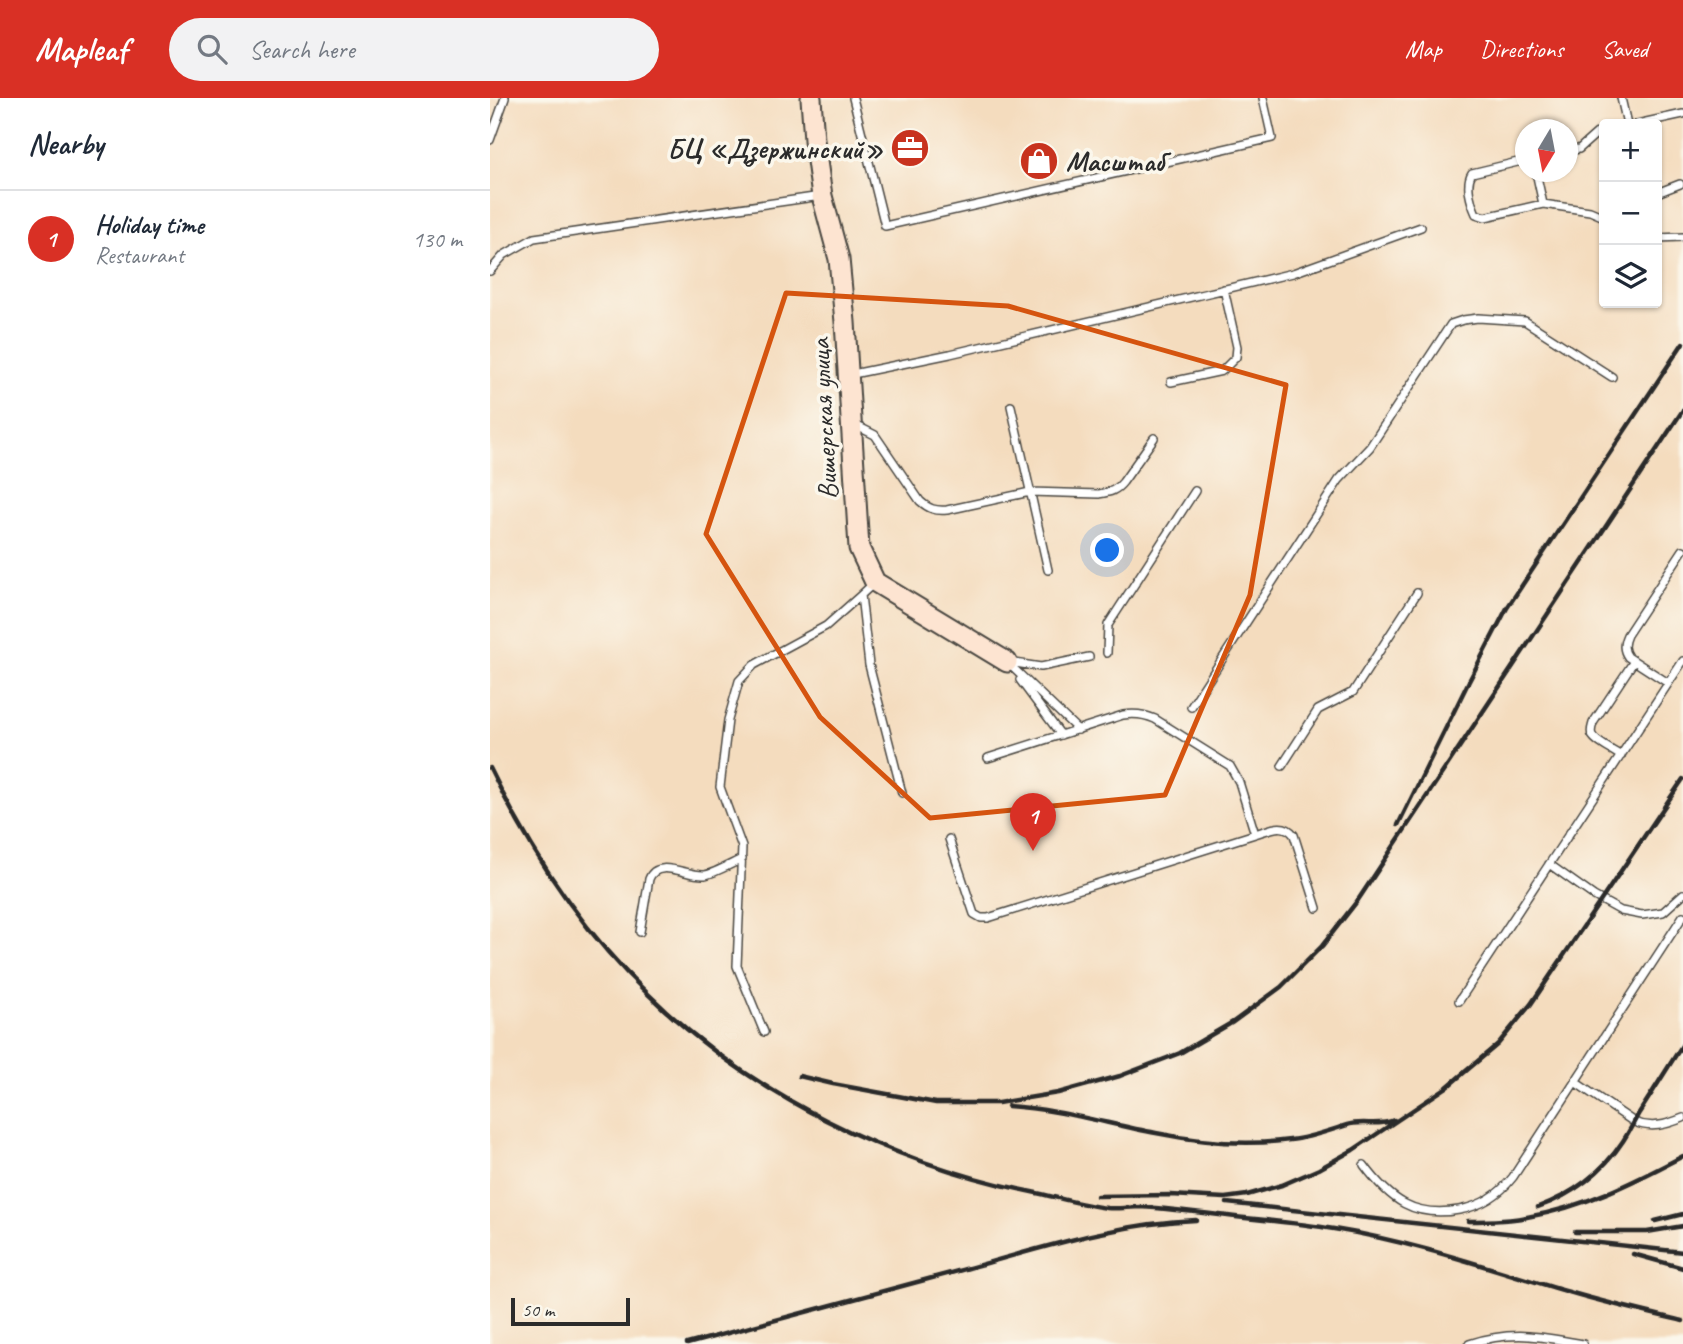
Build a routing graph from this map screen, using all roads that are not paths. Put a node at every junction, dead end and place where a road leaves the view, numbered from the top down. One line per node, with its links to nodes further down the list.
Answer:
1 (505, 98): 10 (lane)
2 (811, 98): 16 (street, Вишерская улица)
3 (853, 98): 4 (lane)
4 (1263, 98)
5 (1621, 98): 7 (lane)
6 (1683, 114): 8 (lane)
7 (1626, 119)
8 (1660, 119)
9 (1599, 132): 11 (lane)
10 (490, 140)
11 (1578, 149)
12 (1515, 162): 17 (lane)
13 (1538, 182): 17 (lane)
14 (1680, 184): 15 (lane)
15 (1662, 191)
16 (822, 196): 22 (lane); 24 (street, Вишерская улица)
17 (1543, 204): 18 (lane)
18 (1599, 214)
19 (1421, 227): 23 (lane)
20 (1683, 237): 21 (lane)
21 (1662, 238)
22 (490, 271)
23 (1224, 289): 24 (lane); 26 (lane)
24 (848, 375): 28 (street, Вишерская улица)
25 (1612, 377): 42 (lane)
26 (1171, 383)
27 (1011, 406): 31 (lane)
28 (851, 424): 31 (lane); 34 (street, Вишерская улица)
29 (1154, 438): 31 (lane)
30 (1195, 491): 36 (lane)
31 (1030, 492): 33 (lane)
32 (1683, 550): 38 (lane)
33 (1048, 570)
34 (868, 589): 40 (street); 48 (lane); 51 (lane)
35 (1417, 593): 47 (lane)
36 (1107, 653)
37 (1089, 657): 40 (lane)
38 (1634, 661): 41 (lane); 45 (lane)
39 (1683, 661): 41 (lane)
40 (1007, 662): 43 (lane); 44 (lane)
41 (1668, 683): 45 (lane)
42 (1191, 707)
43 (1078, 730): 44 (lane); 49 (lane)
44 (1061, 735): 46 (lane)
45 (1620, 756): 52 (lane)
46 (988, 758)
47 (1282, 766)
48 (902, 793)
49 (1255, 834): 50 (lane); 54 (lane)
50 (949, 839)
51 (742, 859): 56 (lane); 58 (lane)
52 (1549, 864): 53 (lane); 57 (lane)
53 (1683, 894)
54 (1317, 908)
55 (1683, 916): 59 (lane)
56 (640, 932)
57 (1459, 1001)
58 (764, 1032)
59 (1575, 1082): 60 (lane); 61 (lane)
60 (1683, 1118)
61 (1364, 1165)
62 (1469, 1344): 63 (lane)
63 (1583, 1344)

